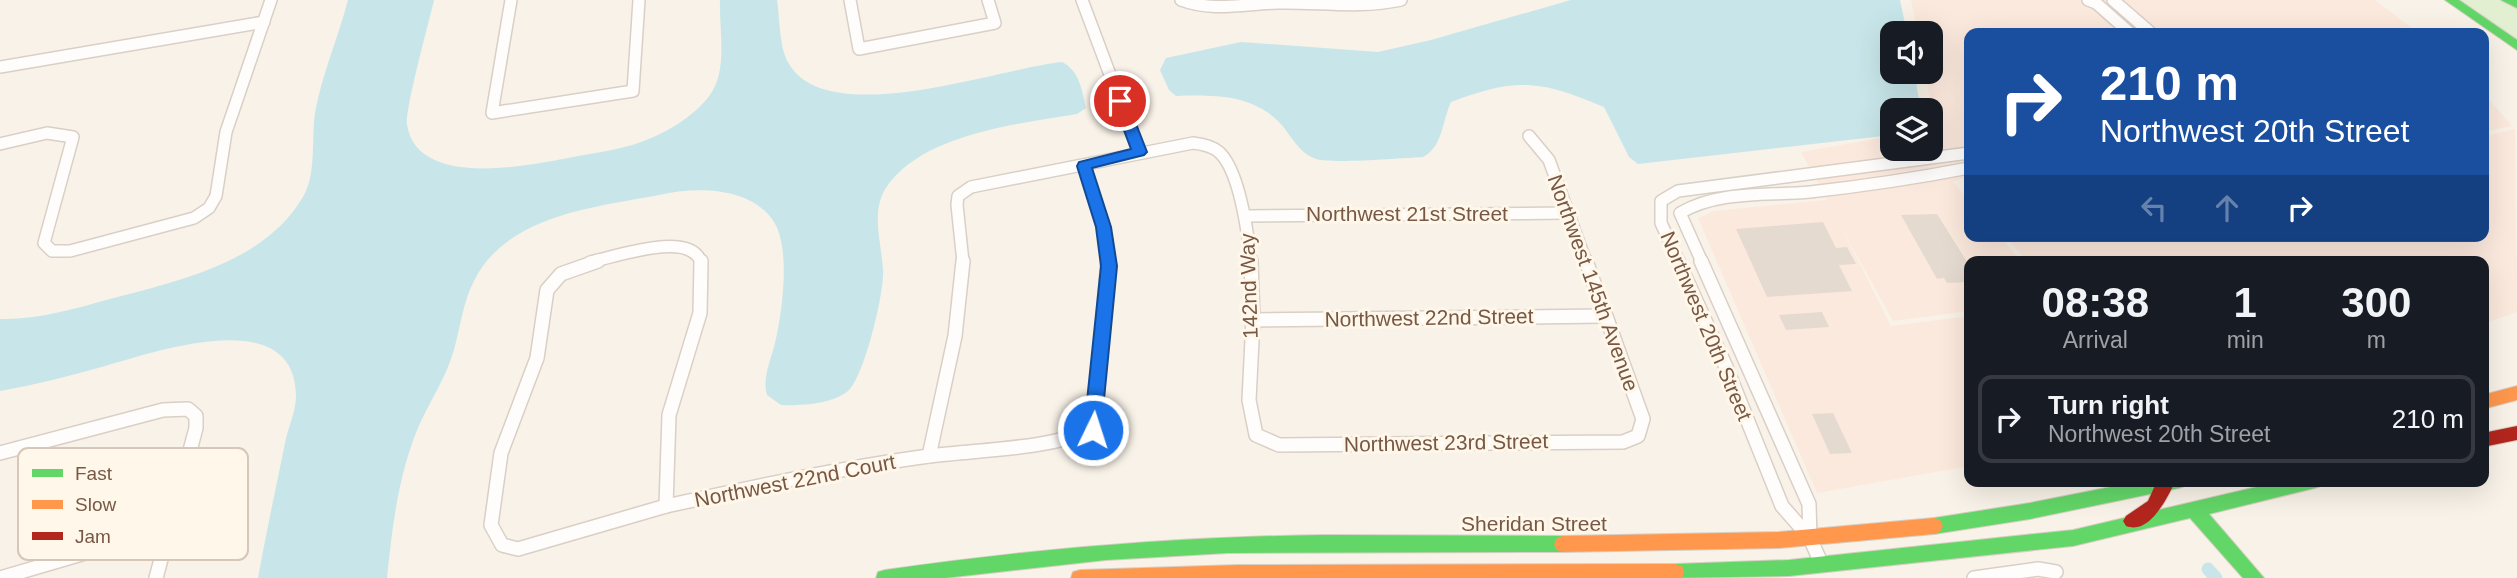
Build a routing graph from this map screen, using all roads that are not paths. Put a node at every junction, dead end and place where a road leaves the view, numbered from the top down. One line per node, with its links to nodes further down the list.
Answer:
1 (271, 0): 14 (street)
2 (511, 0): 3 (street)
3 (639, 0)
4 (850, 0): 5 (street)
5 (988, 0)
6 (1083, 0): 21 (street)
7 (1401, 0): 12 (street)
8 (2088, 0): 15 (street)
9 (2113, 0): 16 (street)
10 (2451, 0): 17 (main road)
11 (2507, 0): 13 (main road)
12 (1181, 1)
13 (2517, 4)
14 (264, 22): 18 (street); 20 (street)
15 (2124, 28)
16 (2145, 28)
17 (2517, 46)
18 (0, 66)
19 (1529, 135): 25 (street, Northwest 145th Avenue)
20 (0, 144)
21 (1139, 152): 23 (street); 26 (street, 142nd Way)
22 (1964, 154): 45 (street, Northwest 20th Street)
23 (1084, 166): 39 (street); 39 (street, Northwest 22nd Court)
24 (1964, 169): 45 (street, Northwest 20th Street)
25 (1567, 213): 26 (street, Northwest 21st Street); 27 (street, Northwest 145th Avenue)
26 (1246, 216): 28 (street, 142nd Way)
27 (1604, 316): 28 (street, Northwest 22nd Street); 33 (street, Northwest 145th Avenue)
28 (1253, 320): 32 (street, 142nd Way)
29 (2517, 393): 30 (main road)
30 (2489, 400)
31 (2517, 433): 34 (main road)
32 (1256, 435): 33 (street, Northwest 23rd Street)
33 (1638, 436)
34 (2489, 439)
35 (18, 448): 38 (street)
36 (19, 448): 37 (street)
37 (190, 448)
38 (0, 453)
39 (929, 456): 42 (street, Northwest 22nd Court)
40 (2169, 487): 43 (main road); 44 (main road); 45 (main road, Sheridan Street)
41 (2292, 487): 43 (main road)
42 (666, 506): 42 (street, Northwest 22nd Court)
43 (2196, 512): 44 (main road); 55 (main road)
44 (2123, 527): 48 (main road)
45 (1810, 538): 48 (street); 52 (main road, Sheridan Street)
46 (61, 560): 50 (street)
47 (160, 560): 51 (street)
48 (1822, 565): 53 (main road)
49 (2056, 572): 54 (street)
50 (0, 578)
51 (156, 578)
52 (885, 578)
53 (1080, 578)
54 (1974, 578)
55 (2255, 578)

